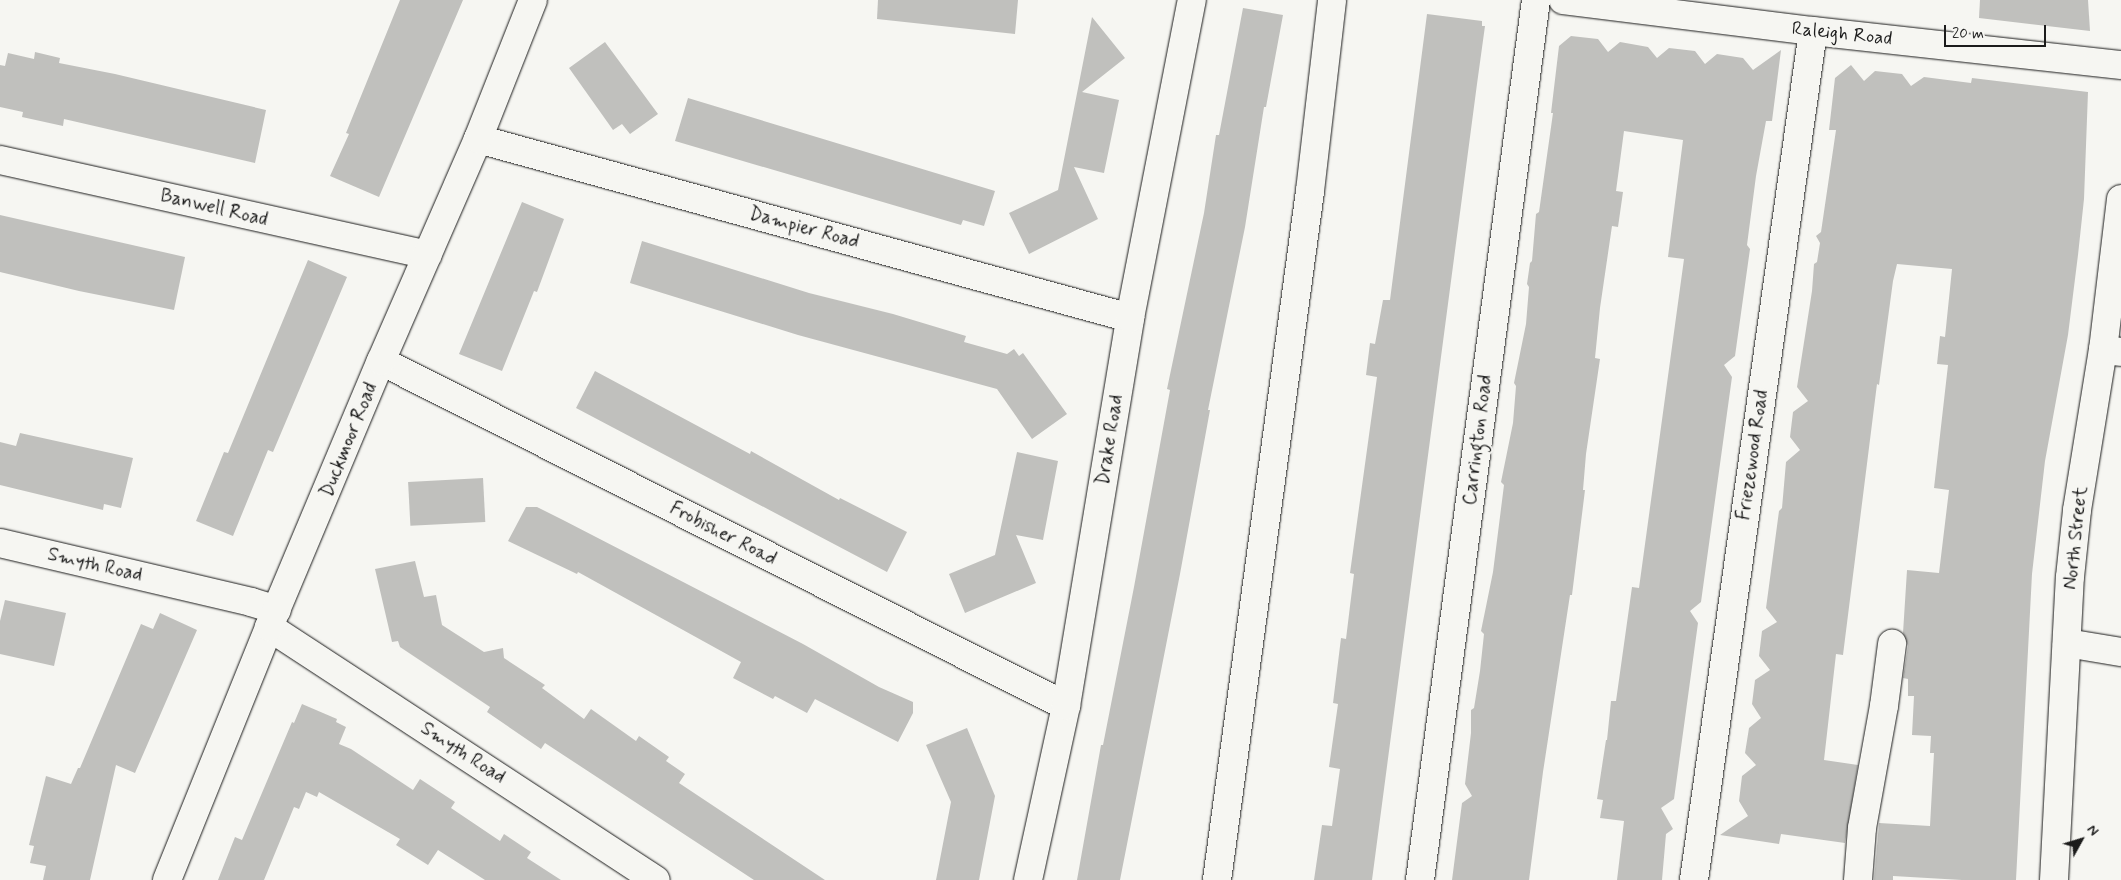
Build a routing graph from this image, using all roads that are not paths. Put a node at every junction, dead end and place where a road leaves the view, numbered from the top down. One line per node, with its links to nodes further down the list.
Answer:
1 (533, 0): 9 (street, Duckmoor Road)
2 (1192, 0): 13 (street, Drake Road)
3 (1332, 0): 25 (street)
4 (1536, 0): 26 (street, Carrington Road)
5 (1563, 0): 6 (street, Raleigh Road)
6 (1680, 7): 7 (street, Raleigh Road)
7 (1813, 31): 8 (street, Raleigh Road); 27 (street, Friezewood Road)
8 (2121, 64)
9 (478, 139): 12 (street, Duckmoor Road); 13 (street, Dampier Road)
10 (0, 160): 12 (street, Banwell Road)
11 (2121, 199): 14 (street, North Street)
12 (428, 255): 15 (street, Duckmoor Road)
13 (1130, 318): 21 (street, Drake Road)
14 (2112, 351): 18 (street, North Street)
15 (381, 361): 17 (street, Duckmoor Road); 21 (street, Frobisher Road)
16 (0, 543): 17 (street, Smyth Road)
17 (273, 618): 22 (street, Duckmoor Road); 23 (street, Smyth Road)
18 (2067, 643): 20 (street); 29 (street, North Street)
19 (1892, 644): 28 (street)
20 (2121, 652)
21 (1066, 706): 24 (street, Drake Road)
22 (167, 880)
23 (656, 880)
24 (1028, 880)
25 (1217, 880)
26 (1420, 880)
27 (1694, 880)
28 (1858, 880)
29 (2054, 880)

